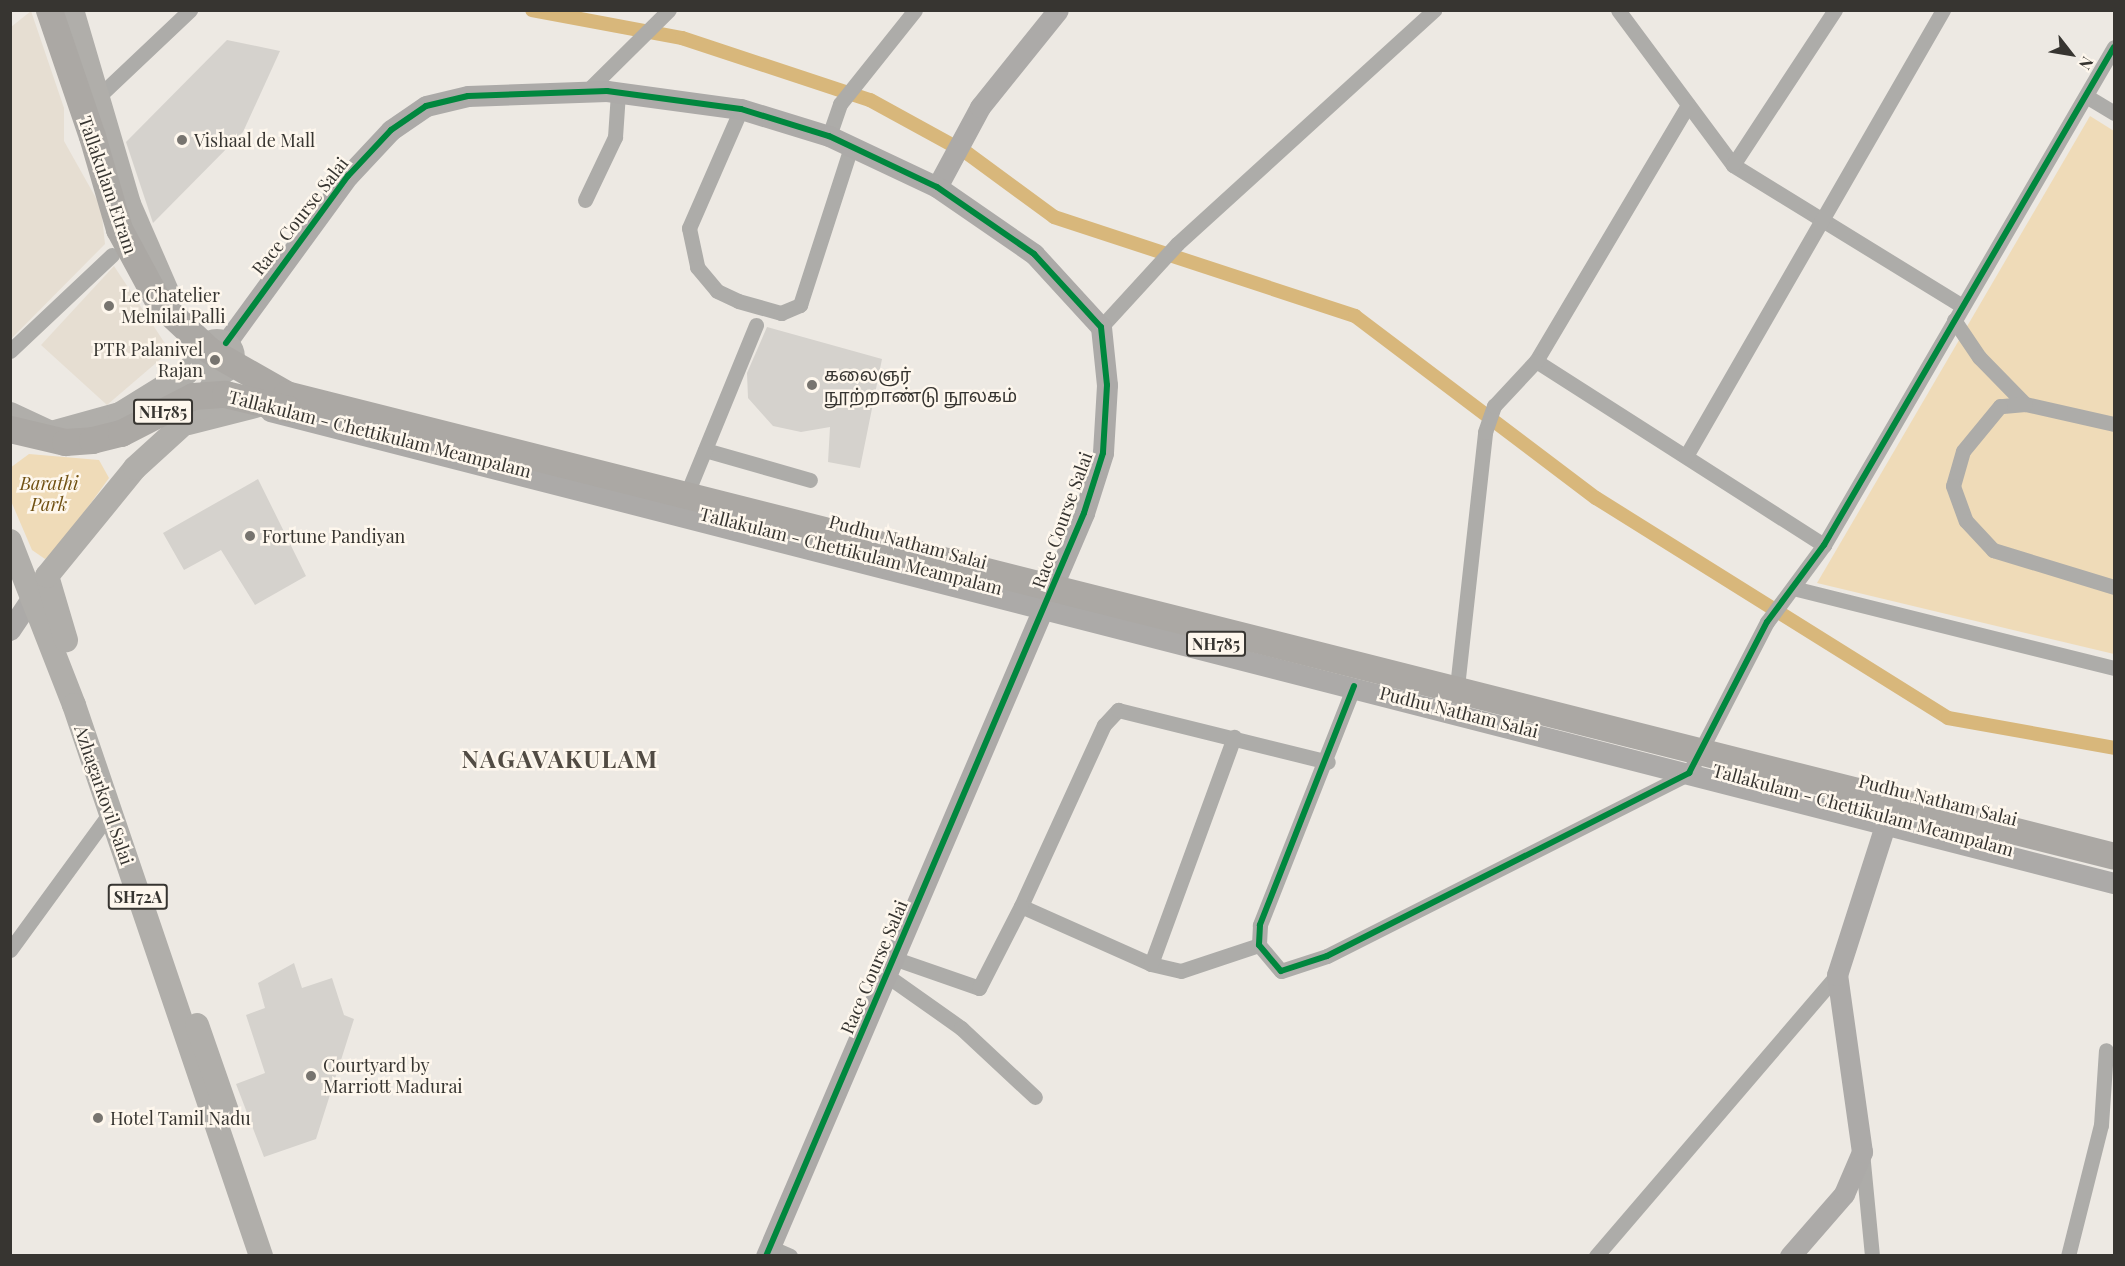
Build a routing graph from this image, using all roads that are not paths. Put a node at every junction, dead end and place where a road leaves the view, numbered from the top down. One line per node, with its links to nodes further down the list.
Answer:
1 (49, 10): 35 (highway, Tallakulam Etram / NH785, bridge)
2 (72, 10): 15 (main road)
3 (190, 10): 15 (street)
4 (915, 10): 19 (street)
5 (1058, 10): 22 (main road)
6 (1434, 10): 29 (street)
7 (1618, 10): 16 (street)
8 (1835, 10): 21 (street)
9 (1942, 10): 24 (street)
10 (666, 13): 12 (street)
11 (2115, 47): 14 (street)
12 (585, 93): 13 (main road, Race Course Salai); 31 (main road, Race Course Salai)
13 (618, 93): 17 (main road, Race Course Salai); 23 (street)
14 (2086, 96): 18 (street); 26 (street)
15 (98, 97): 31 (main road)
16 (1688, 105): 21 (street); 32 (street)
17 (741, 109): 19 (main road, Race Course Salai); 20 (street)
18 (2115, 113)
19 (829, 136): 20 (main road, Race Course Salai)
20 (851, 147): 22 (main road, Race Course Salai)
21 (1733, 165): 24 (street)
22 (937, 187): 29 (main road, Race Course Salai)
23 (585, 200)
24 (1819, 218): 26 (street); 41 (street)
25 (112, 255): 30 (street)
26 (1962, 306): 27 (street)
27 (1954, 320): 33 (street); 45 (street)
28 (756, 325): 40 (street)
29 (1101, 327): 46 (main road, Race Course Salai)
30 (10, 351)
31 (220, 356): 34 (main road, Pudhu Natham Salai); 36 (main road); 38 (main road, Race Course Salai); 43 (main road, Pudhu Natham Salai)
32 (1536, 361): 41 (street); 53 (street)
33 (2025, 404): 37 (street); 48 (street)
34 (255, 406): 38 (main road); 50 (main road, Pudhu Natham Salai)
35 (325, 407): 64 (highway, Tallakulam - Chettikulam Meampalam / NH785, bridge)
36 (10, 414)
37 (2115, 424)
38 (183, 425): 47 (main road, Race Course Salai)
39 (10, 429): 65 (highway, Tallakulam - Chettikulam Meampalam / NH785, bridge)
40 (705, 450): 42 (street); 43 (street)
41 (1686, 456): 45 (street)
42 (810, 480)
43 (690, 486): 46 (main road, Pudhu Natham Salai)
44 (10, 541): 47 (main road)
45 (1824, 545): 49 (street)
46 (1058, 581): 50 (main road, Race Course Salai); 53 (main road, Pudhu Natham Salai)
47 (39, 586): 51 (main road, Race Course Salai); 61 (main road, Azhagarkovil Salai / SH72A); 76 (main road, Azhagarkovil Salai / SH72A)
48 (2115, 586)
49 (1793, 588): 52 (street); 57 (street)
50 (1044, 612): 54 (main road, Pudhu Natham Salai); 71 (main road, Race Course Salai)
51 (10, 630)
52 (2115, 668)
53 (1459, 680): 55 (street); 57 (main road, Pudhu Natham Salai)
54 (1354, 686): 55 (main road, Pudhu Natham Salai); 58 (street)
55 (1452, 710): 59 (main road, Pudhu Natham Salai)
56 (1234, 737): 58 (street); 67 (street); 70 (street)
57 (1705, 743): 59 (street); 60 (main road, Pudhu Natham Salai)
58 (1328, 762): 68 (street)
59 (1689, 773): 62 (main road, Pudhu Natham Salai); 68 (street)
60 (1896, 790): 62 (main road); 63 (main road, Pudhu Natham Salai)
61 (110, 813): 69 (street); 76 (main road, Azhagarkovil Salai / SH72A)
62 (1885, 825): 66 (main road, Pudhu Natham Salai); 72 (main road)
63 (2115, 844)
64 (2115, 856)
65 (2115, 875)
66 (2115, 883)
67 (1021, 906): 70 (street); 71 (street)
68 (1258, 945): 70 (street)
69 (10, 950)
70 (1151, 964)
71 (889, 967): 74 (street); 77 (main road, Race Course Salai)
72 (1837, 975): 75 (main road); 81 (street)
73 (2106, 1050): 84 (street)
74 (1035, 1097)
75 (1862, 1152): 82 (main road); 83 (street)
76 (259, 1227): 78 (main road, Azhagarkovil Salai / SH72A); 79 (main road, Azhagarkovil Salai / SH72A)
77 (768, 1251): 80 (street)
78 (261, 1256)
79 (277, 1256)
80 (790, 1256)
81 (1596, 1256)
82 (1790, 1256)
83 (1872, 1256)
84 (2068, 1256)

